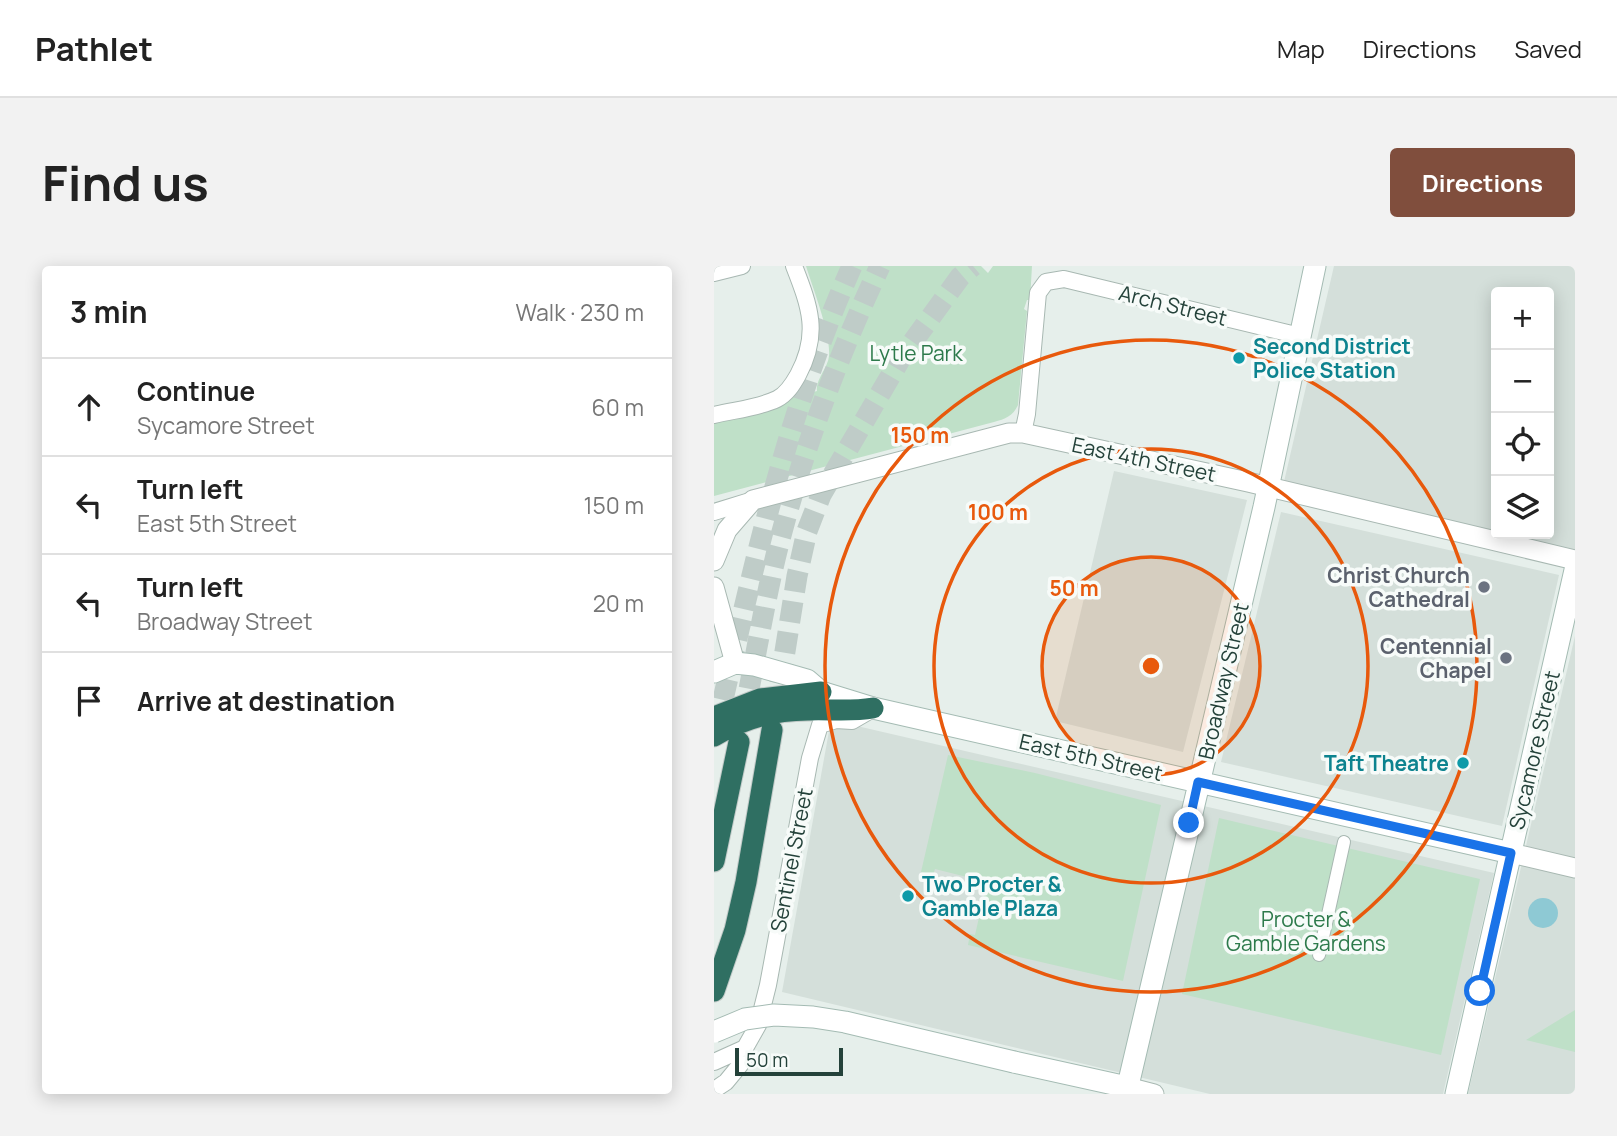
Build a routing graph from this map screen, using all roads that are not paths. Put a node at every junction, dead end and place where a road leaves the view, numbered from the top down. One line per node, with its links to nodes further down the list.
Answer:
1 (742, 266): 4 (street)
2 (794, 266): 6 (street)
3 (1315, 266): 5 (main road, Broadway Street)
4 (714, 273)
5 (1300, 336): 7 (street, Arch Street); 8 (main road, Broadway Street)
6 (714, 415)
7 (1023, 433): 8 (street, East 4th Street); 9 (street, East 4th Street)
8 (1268, 487): 11 (street, East 4th Street); 23 (main road, Broadway Street)
9 (753, 500): 10 (street, East 4th Street); 12 (street)
10 (714, 512)
11 (1575, 559)
12 (714, 561)
13 (1575, 570): 25 (main road, Sycamore Street)
14 (714, 587): 15 (street)
15 (735, 663): 16 (main road); 17 (main road, East 5th Street)
16 (714, 672)
17 (821, 692): 18 (main road, East 5th Street); 19 (highway)
18 (873, 708): 21 (highway); 23 (main road, East 5th Street); 31 (street, Sentinel Street)
19 (714, 717)
20 (772, 730): 29 (highway)
21 (714, 736)
22 (739, 742): 26 (highway)
23 (1198, 782): 25 (main road, East 5th Street); 34 (main road, Broadway Street)
24 (1344, 842): 28 (street)
25 (1511, 853): 27 (street, East 5th Street); 36 (main road, Sycamore Street)
26 (714, 861)
27 (1575, 868)
28 (1319, 955)
29 (714, 991)
30 (714, 1032): 34 (main road, bridge)
31 (745, 1048): 32 (street); 33 (street, Sentinel Street)
32 (714, 1062)
33 (714, 1090)
34 (1126, 1091): 35 (street)
35 (1154, 1094)
36 (1456, 1094)

